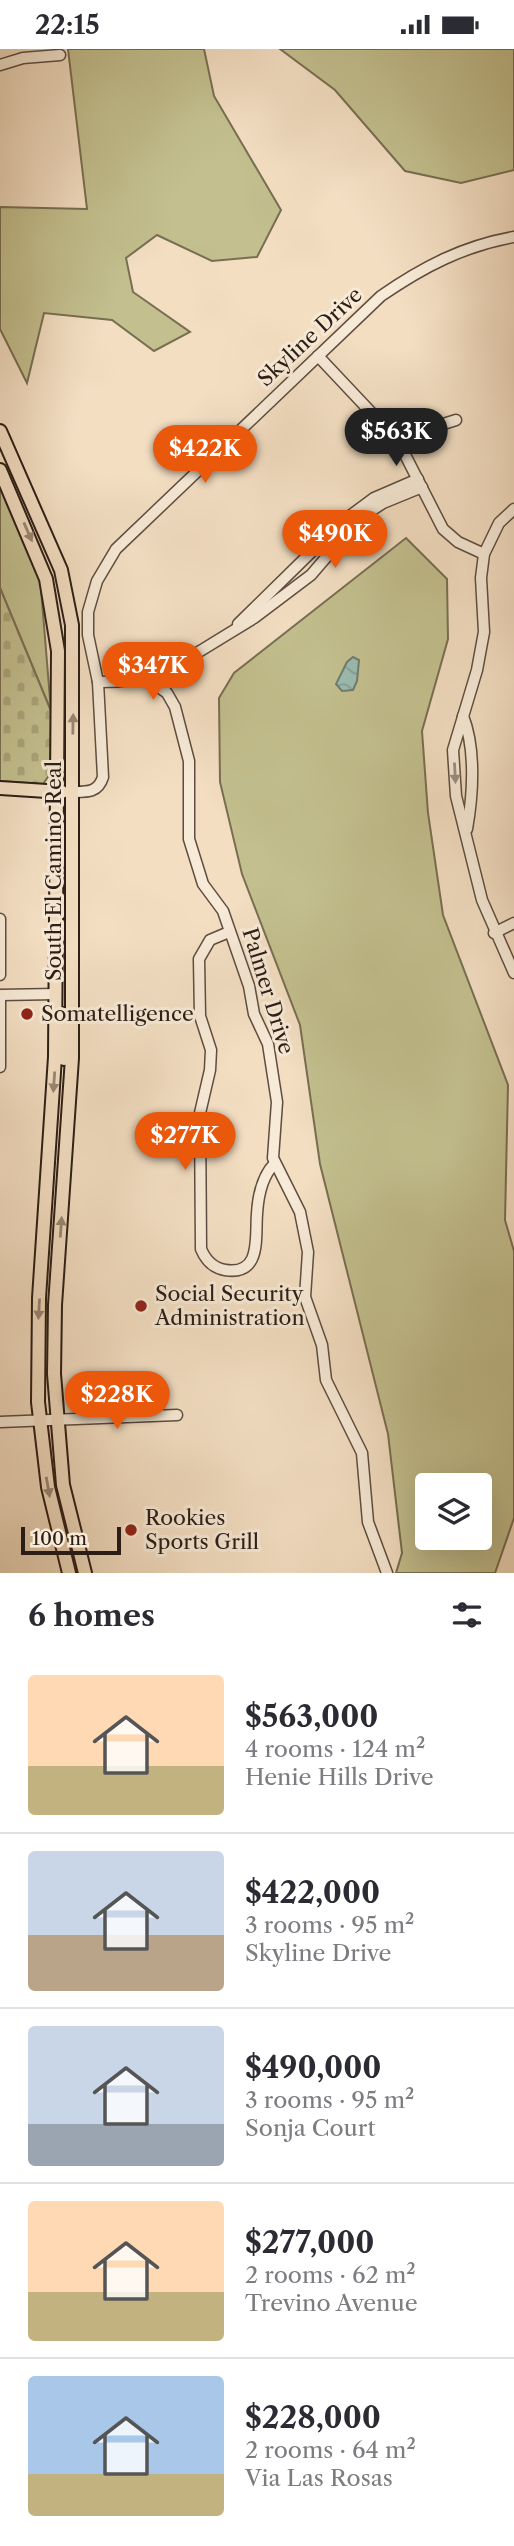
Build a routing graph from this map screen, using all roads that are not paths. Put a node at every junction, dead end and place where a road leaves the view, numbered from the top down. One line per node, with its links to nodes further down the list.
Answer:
1 (60, 55): 2 (street)
2 (0, 65)
3 (514, 237): 4 (street, Skyline Drive)
4 (318, 356): 7 (street); 13 (street, Skyline Drive)
5 (456, 420): 7 (street)
6 (0, 431): 18 (main road, South El Camino Real, one-way to 6)
7 (401, 447): 9 (street)
8 (0, 470): 17 (main road, South El Camino Real, one-way to 17)
9 (420, 483): 11 (street); 12 (street); 12 (street)
10 (514, 509): 11 (street)
11 (484, 554): 15 (street)
12 (235, 628): 14 (street)
13 (98, 682): 14 (street); 18 (street, Skyline Drive)
14 (163, 690): 22 (street, Palmer Drive)
15 (463, 716): 19 (street); 19 (street, one-way to 19)
16 (0, 788): 17 (main road)
17 (57, 792): 18 (main road); 26 (main road, South El Camino Real)
18 (72, 792): 28 (main road, South El Camino Real)
19 (466, 831): 23 (street)
20 (0, 919): 25 (street)
21 (514, 922): 23 (street)
22 (229, 932): 30 (street, Palmer Drive); 30 (street)
23 (494, 933): 24 (street)
24 (514, 973)
25 (0, 975)
26 (56, 994): 27 (street); 28 (main road); 33 (main road, South El Camino Real, one-way to 33)
27 (0, 998): 29 (street)
28 (72, 1066): 32 (main road, South El Camino Real, one-way to 28)
29 (0, 1067)
30 (275, 1163): 35 (street, Palmer Drive)
31 (177, 1415): 32 (street)
32 (56, 1418): 33 (street); 37 (main road, South El Camino Real)
33 (40, 1419): 34 (street); 36 (main road, South El Camino Real, one-way to 36)
34 (0, 1422)
35 (384, 1572)
36 (69, 1573)
37 (85, 1573)

